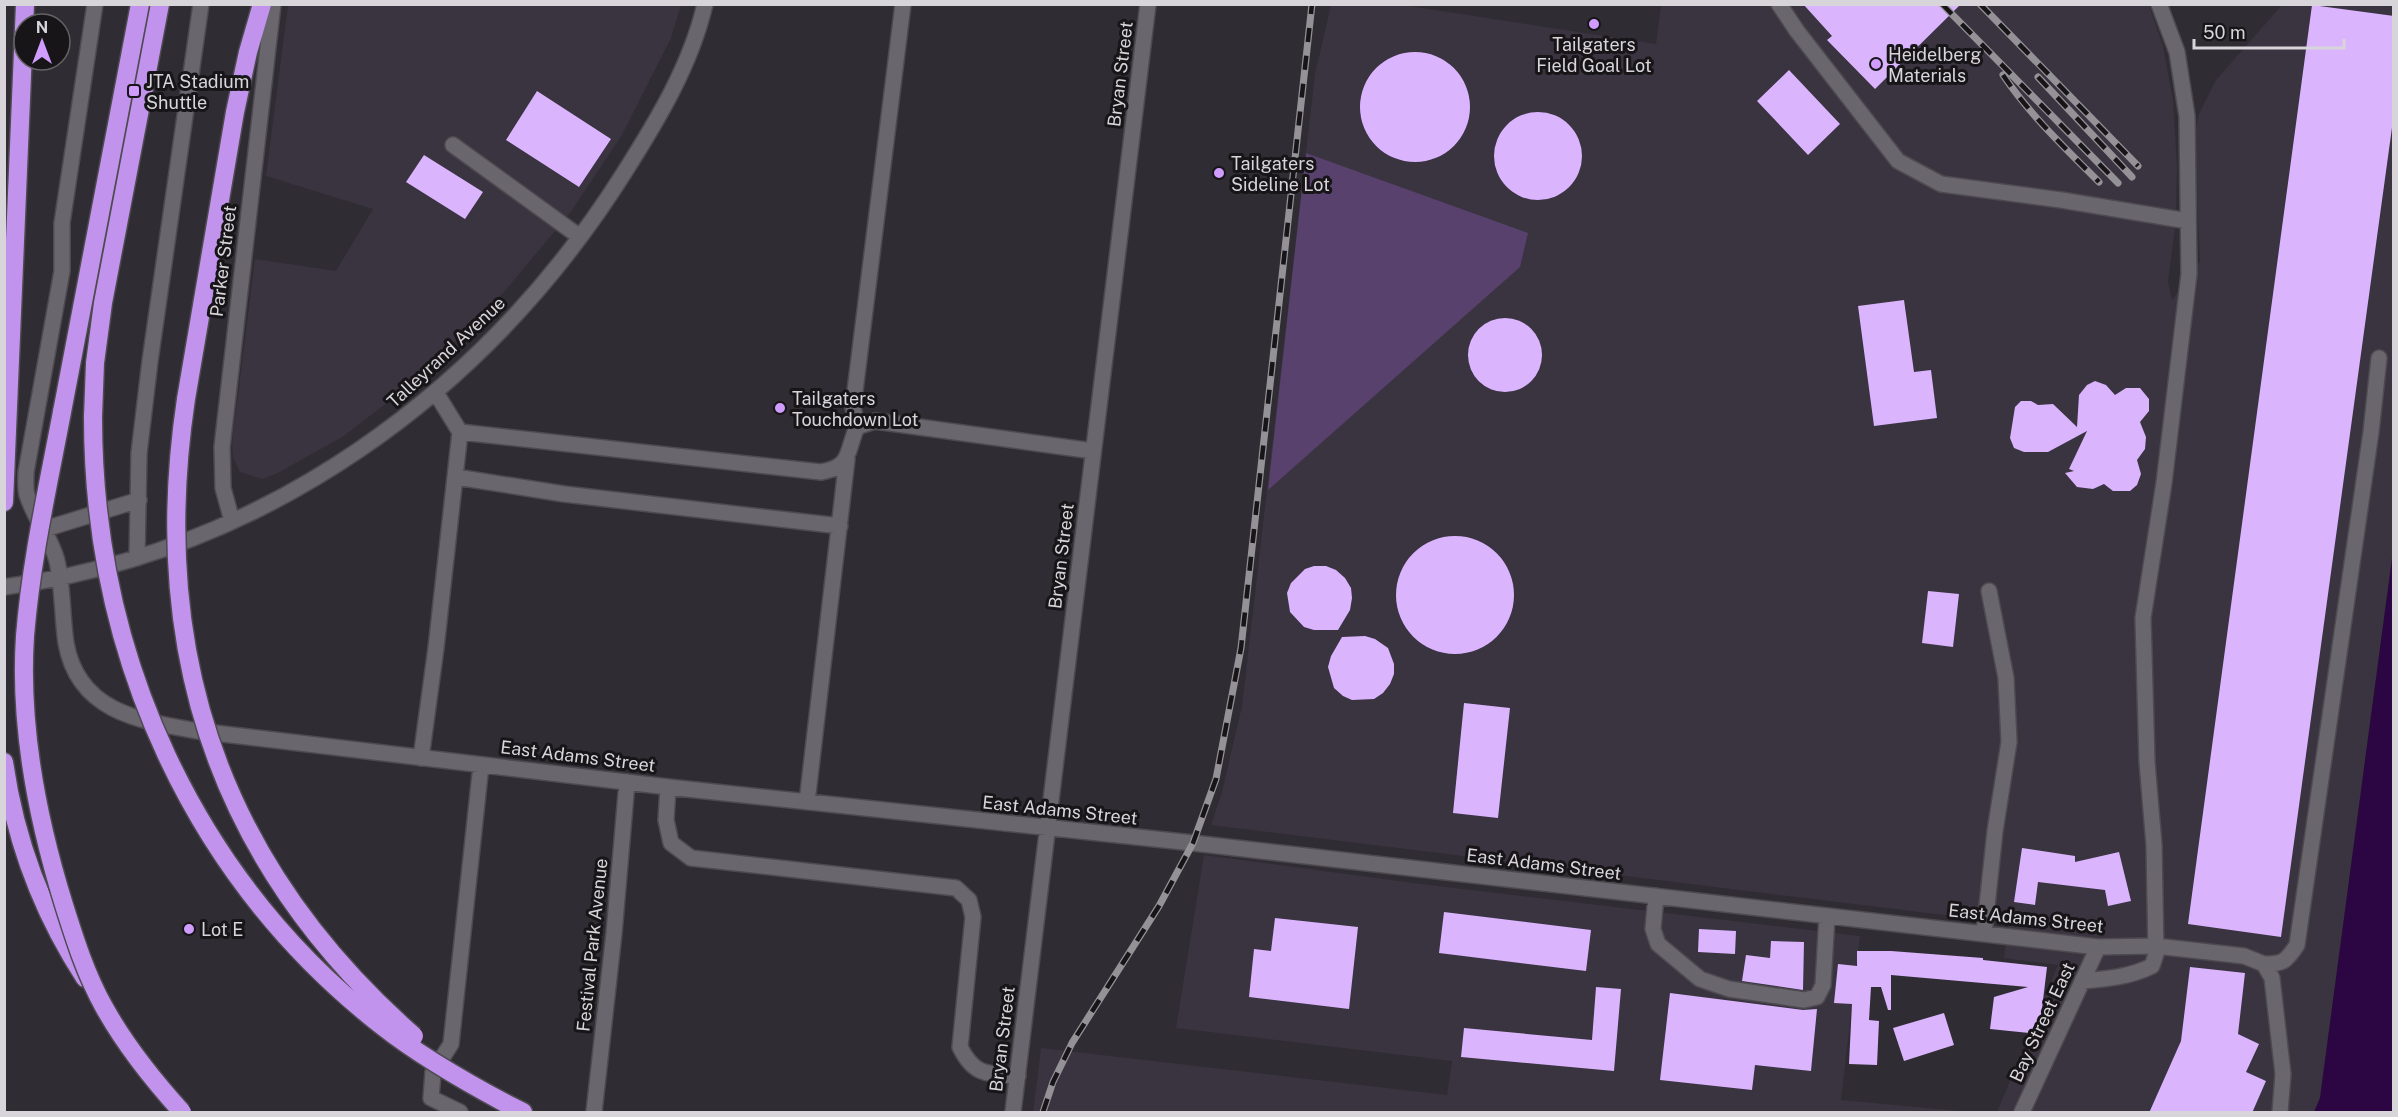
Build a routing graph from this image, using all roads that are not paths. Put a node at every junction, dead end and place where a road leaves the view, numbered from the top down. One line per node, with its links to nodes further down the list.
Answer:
1 (25, 4): 24 (highway)
2 (95, 4): 27 (street, East Adams Street)
3 (140, 4): 46 (highway, bridge)
4 (160, 4): 48 (highway, bridge)
5 (201, 4): 23 (street)
6 (262, 4): 48 (highway, bridge)
7 (273, 4): 25 (street, Parker Street)
8 (705, 4): 15 (street, Talleyrand Avenue)
9 (903, 4): 18 (street)
10 (1148, 4): 20 (street, Bryan Street)
11 (1779, 4): 14 (street)
12 (2159, 4): 14 (street)
13 (453, 145): 15 (street)
14 (2188, 221): 42 (street)
15 (580, 237): 17 (street, Talleyrand Avenue)
16 (2379, 358): 44 (street)
17 (436, 393): 19 (street); 25 (street, Talleyrand Avenue)
18 (857, 427): 20 (street); 21 (street)
19 (460, 432): 21 (street); 22 (street)
20 (1094, 451): 38 (street, Bryan Street)
21 (847, 459): 26 (street)
22 (456, 477): 26 (street); 32 (street)
23 (139, 500): 27 (street); 28 (street)
24 (4, 502)
25 (232, 521): 28 (street, Talleyrand Avenue)
26 (840, 526): 37 (street)
27 (45, 529): 29 (street, East Adams Street)
28 (138, 558): 29 (street, Talleyrand Avenue)
29 (60, 578): 30 (street, Talleyrand Avenue); 32 (street, East Adams Street)
30 (4, 587)
31 (1989, 591): 41 (street)
32 (421, 758): 34 (street, East Adams Street)
33 (4, 762): 46 (highway, bridge)
34 (481, 765): 35 (street, East Adams Street); 50 (street)
35 (627, 782): 36 (street, East Adams Street); 52 (street, Festival Park Avenue)
36 (668, 787): 37 (street, East Adams Street); 47 (street)
37 (807, 802): 38 (street, East Adams Street)
38 (1047, 828): 39 (street, East Adams Street); 47 (street, Bryan Street)
39 (1656, 896): 40 (street, East Adams Street); 40 (street)
40 (1827, 916): 41 (street, East Adams Street)
41 (1984, 934): 43 (street, East Adams Street)
42 (2156, 946): 43 (street, East Adams Street); 44 (street, East Adams Street); 45 (street)
43 (2098, 947): 45 (street, Bay Street East)
44 (2264, 964): 55 (street)
45 (2082, 981): 54 (street, Bay Street East)
46 (103, 1006): 49 (highway, bridge)
47 (1018, 1076): 53 (street, Bryan Street)
48 (505, 1103): 51 (highway)
49 (182, 1113)
50 (460, 1113)
51 (523, 1113)
52 (594, 1113)
53 (1013, 1113)
54 (2022, 1113)
55 (2280, 1113)

